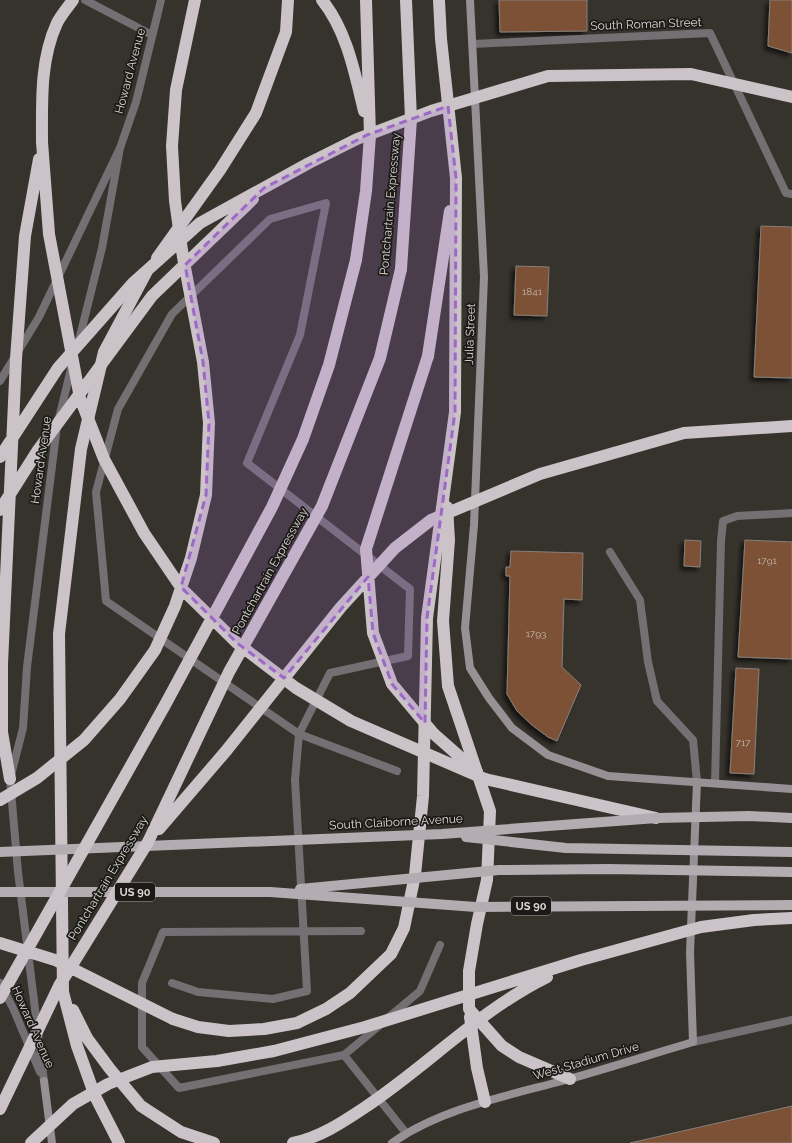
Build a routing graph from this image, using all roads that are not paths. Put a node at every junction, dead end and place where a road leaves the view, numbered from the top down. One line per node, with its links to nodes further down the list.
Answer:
1 (73, 0): 15 (highway)
2 (85, 0): 11 (street)
3 (161, 0): 11 (street, Howard Avenue)
4 (195, 0): 34 (highway, bridge)
5 (288, 0): 53 (highway)
6 (322, 0): 14 (highway)
7 (366, 0): 14 (highway)
8 (406, 0): 38 (highway, Pontchartrain Expressway, bridge)
9 (439, 0): 17 (highway)
10 (470, 0): 12 (street, Julia Street)
11 (152, 35): 16 (street, Howard Avenue)
12 (473, 44): 19 (street, South Roman Street); 31 (street, Julia Street)
13 (792, 97): 18 (highway, bridge)
14 (370, 135): 54 (highway, bridge)
15 (42, 142): 29 (highway, bridge); 30 (highway, bridge)
16 (120, 148): 20 (street, Howard Avenue); 29 (street, Howard Avenue)
17 (456, 178): 23 (highway); 30 (highway, bridge)
18 (264, 188): 22 (highway, bridge); 24 (highway, bridge)
19 (792, 194)
20 (0, 381)
21 (792, 426): 38 (highway, bridge)
22 (0, 457)
23 (446, 477): 48 (highway, bridge); 55 (highway)
24 (0, 510)
25 (792, 513): 32 (street)
26 (610, 552): 31 (street)
27 (299, 734): 27 (street); 28 (street); 46 (street)
28 (397, 771)
29 (10, 779): 60 (street, Howard Avenue)
30 (485, 779): 35 (highway, bridge)
31 (697, 782): 32 (street); 57 (street)
32 (716, 783): 33 (street)
33 (792, 789)
34 (0, 800)
35 (657, 818): 36 (main road, South Claiborne Avenue, bridge); 37 (main road, South Claiborne Avenue, bridge)
36 (792, 818)
37 (442, 834): 39 (main road, South Claiborne Avenue, bridge); 40 (main road, bridge)
38 (148, 842): 62 (highway, Pontchartrain Expressway, bridge)
39 (0, 852)
40 (792, 852)
41 (792, 872): 43 (main road, bridge)
42 (0, 892): 43 (main road, US 90, bridge)
43 (270, 892): 44 (main road, US 90, bridge)
44 (792, 905)
45 (792, 918): 50 (highway, bridge)
46 (304, 931): 47 (street); 52 (street); 58 (street)
47 (361, 931)
48 (0, 943)
49 (440, 945): 58 (street)
50 (581, 960): 64 (highway, bridge); 68 (highway, bridge)
51 (0, 983): 60 (street, Howard Avenue)
52 (172, 984)
53 (63, 992): 66 (highway); 67 (highway)
54 (0, 998)
55 (469, 1009): 59 (highway); 61 (highway)
56 (792, 1020): 57 (street, West Stadium Drive)
57 (693, 1042): 59 (street, West Stadium Drive)
58 (344, 1055): 63 (street)
59 (570, 1079): 61 (street, West Stadium Drive)
60 (44, 1081): 65 (street)
61 (485, 1102): 63 (street, West Stadium Drive)
62 (0, 1109)
63 (406, 1133): 69 (street, West Stadium Drive)
64 (31, 1143)
65 (52, 1143)
66 (119, 1143)
67 (214, 1143)
68 (293, 1143)
69 (392, 1143)

